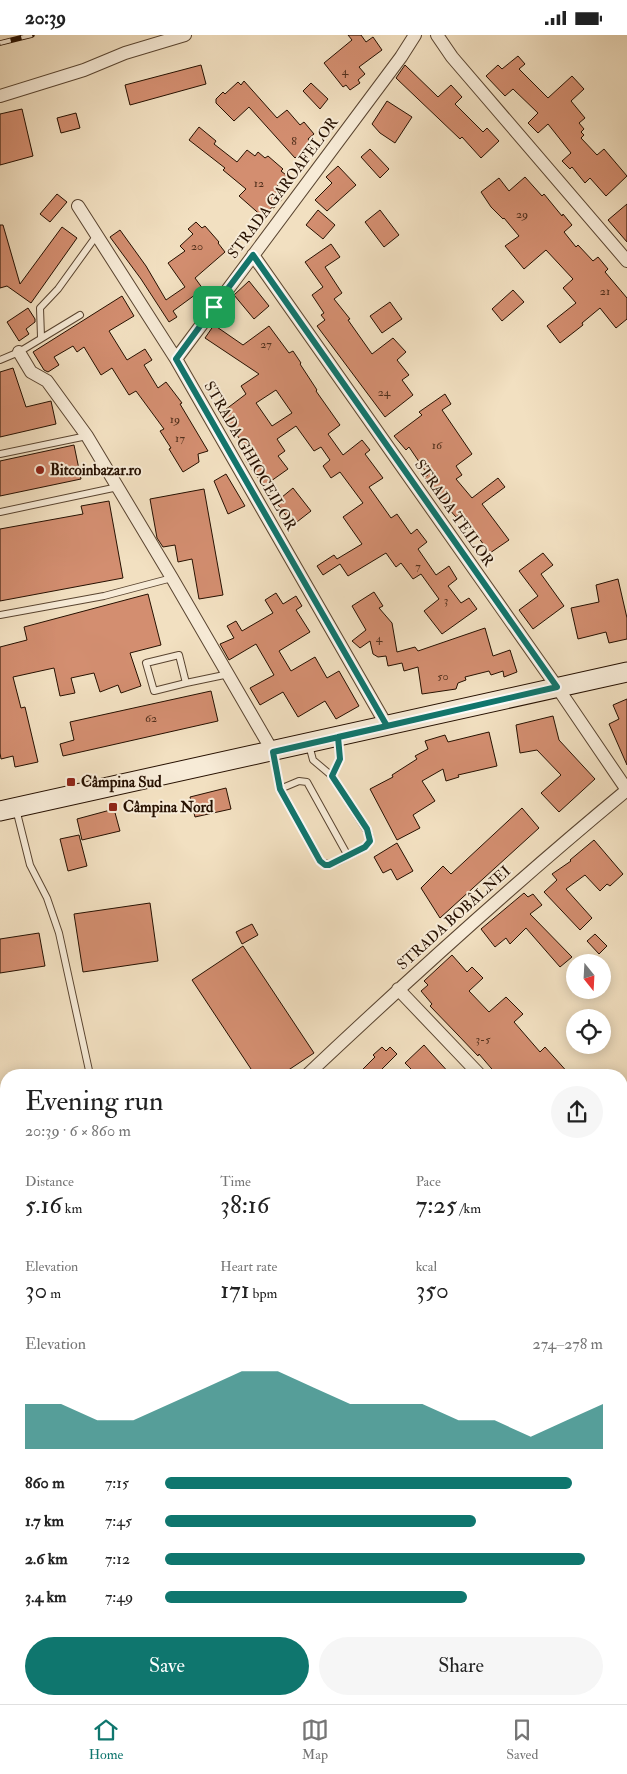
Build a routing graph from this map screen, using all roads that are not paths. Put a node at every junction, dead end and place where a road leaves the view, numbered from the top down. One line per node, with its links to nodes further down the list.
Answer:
1 (185, 35): 4 (street)
2 (415, 35): 7 (street, STRADA GAROAFELOR)
3 (437, 35): 8 (street)
4 (0, 96)
5 (78, 206): 6 (street, STRADA GHIOCEILOR)
6 (97, 235): 10 (lane); 13 (street, STRADA GHIOCEILOR)
7 (253, 255): 13 (street, STRADA GAROAFELOR); 23 (street, STRADA TEILOR)
8 (627, 261)
9 (80, 315): 10 (lane)
10 (41, 337): 11 (lane)
11 (19, 352): 12 (lane); 14 (street)
12 (0, 359)
13 (176, 359): 24 (street, STRADA GHIOCEILOR)
14 (87, 436): 15 (lane); 16 (street)
15 (0, 454)
16 (118, 487): 17 (lane); 18 (street)
17 (0, 512)
18 (172, 578): 19 (lane); 21 (street)
19 (0, 615)
20 (627, 672): 23 (main road)
21 (228, 674): 22 (lane); 27 (street)
22 (186, 683): 22 (lane)
23 (557, 687): 24 (main road); 30 (street, STRADA TEILOR)
24 (387, 726): 25 (main road)
25 (338, 737): 26 (main road); 28 (lane)
26 (309, 744): 27 (main road); 28 (lane)
27 (273, 752): 29 (lane); 31 (main road)
28 (332, 776): 32 (lane)
29 (280, 789): 32 (lane); 32 (lane)
30 (627, 790): 33 (street, STRADA BOBÂLNEI)
31 (8, 809): 34 (lane)
32 (348, 857)
33 (398, 989): 35 (street, STRADA BOBÂLNEI); 36 (street)
34 (89, 1069)
35 (313, 1069)
36 (474, 1069)

